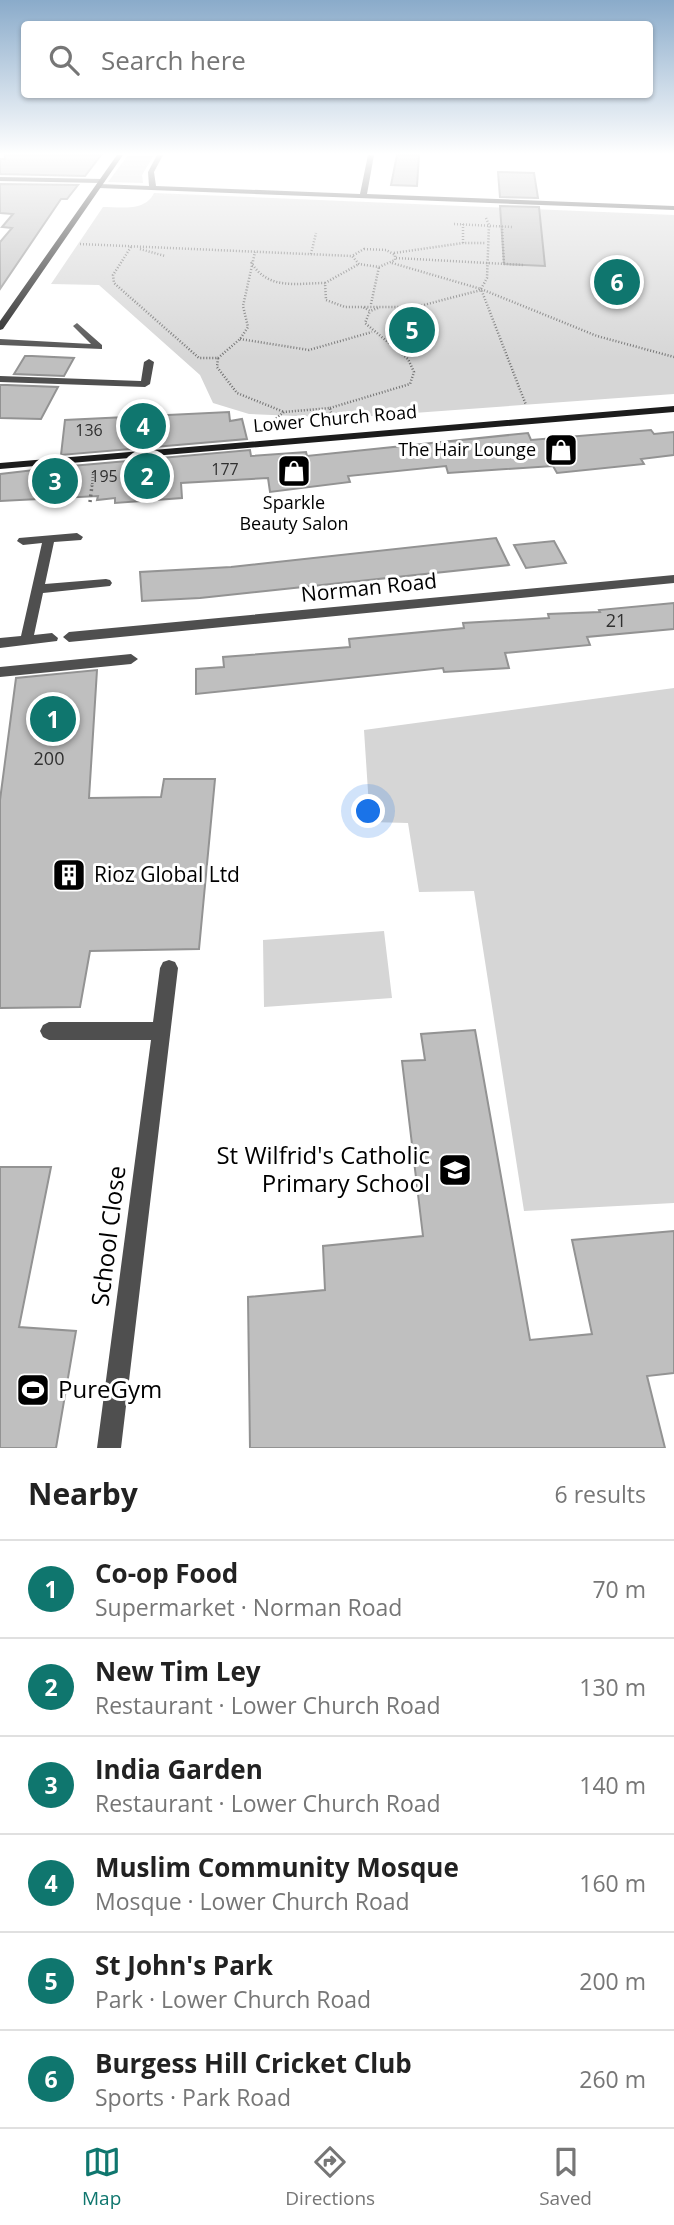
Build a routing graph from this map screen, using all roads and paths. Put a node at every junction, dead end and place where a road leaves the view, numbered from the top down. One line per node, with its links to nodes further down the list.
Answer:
1 (73, 223): 7 (street)
2 (454, 224): 3 (path)
3 (463, 224): 4 (path); 9 (path)
4 (489, 225): 5 (path); 10 (path)
5 (502, 226): 6 (path); 22 (path)
6 (513, 227)
7 (66, 233): 11 (path); 34 (street)
8 (316, 233): 14 (path)
9 (463, 243): 10 (path); 13 (path)
10 (486, 243): 19 (path)
11 (130, 246): 12 (path); 15 (path); 32 (path)
12 (255, 252): 14 (path); 18 (path)
13 (393, 253): 16 (path); 17 (path)
14 (312, 254): 16 (path)
15 (165, 256)
16 (352, 256): 21 (path)
17 (396, 258): 19 (path); 20 (path)
18 (251, 262): 25 (path); 36 (path)
19 (488, 262): 22 (path); 26 (path)
20 (392, 263): 24 (path); 26 (path)
21 (359, 264): 24 (path); 25 (path)
22 (504, 264): 23 (path)
23 (524, 265)
24 (379, 267): 27 (path)
25 (325, 283): 28 (path)
26 (481, 289): 29 (path); 38 (path); 45 (path)
27 (371, 304): 28 (path); 29 (path)
28 (363, 307): 31 (path)
29 (378, 308): 31 (path)
30 (156, 310): 32 (path)
31 (370, 311): 35 (path)
32 (147, 313): 39 (path)
33 (76, 326): 37 (street)
34 (0, 327)
35 (372, 332): 36 (path); 42 (path)
36 (240, 340): 39 (path)
37 (0, 342)
38 (674, 357)
39 (218, 358): 44 (path)
40 (149, 362): 41 (street)
41 (0, 379)
42 (330, 408): 44 (path); 46 (path)
43 (674, 409): 45 (street, Lower Church Road)
44 (284, 412): 47 (path)
45 (532, 420): 46 (street, Lower Church Road)
46 (336, 436): 47 (street, Lower Church Road)
47 (279, 441): 48 (street, Lower Church Road)
48 (94, 458): 49 (street, Lower Church Road); 50 (path)
49 (0, 466)
50 (90, 502)
51 (77, 537): 52 (street)
52 (49, 539): 53 (street); 56 (street)
53 (23, 541)
54 (674, 579): 57 (street, Norman Road)
55 (106, 583): 56 (street)
56 (37, 589): 59 (street)
57 (69, 637)
58 (52, 638): 59 (street)
59 (26, 640): 60 (street)
60 (0, 643)
61 (131, 659): 62 (street)
62 (0, 672)
63 (169, 968): 65 (street, School Close)
64 (49, 1031): 65 (street)
65 (161, 1031): 66 (street, School Close)
66 (109, 1448)

